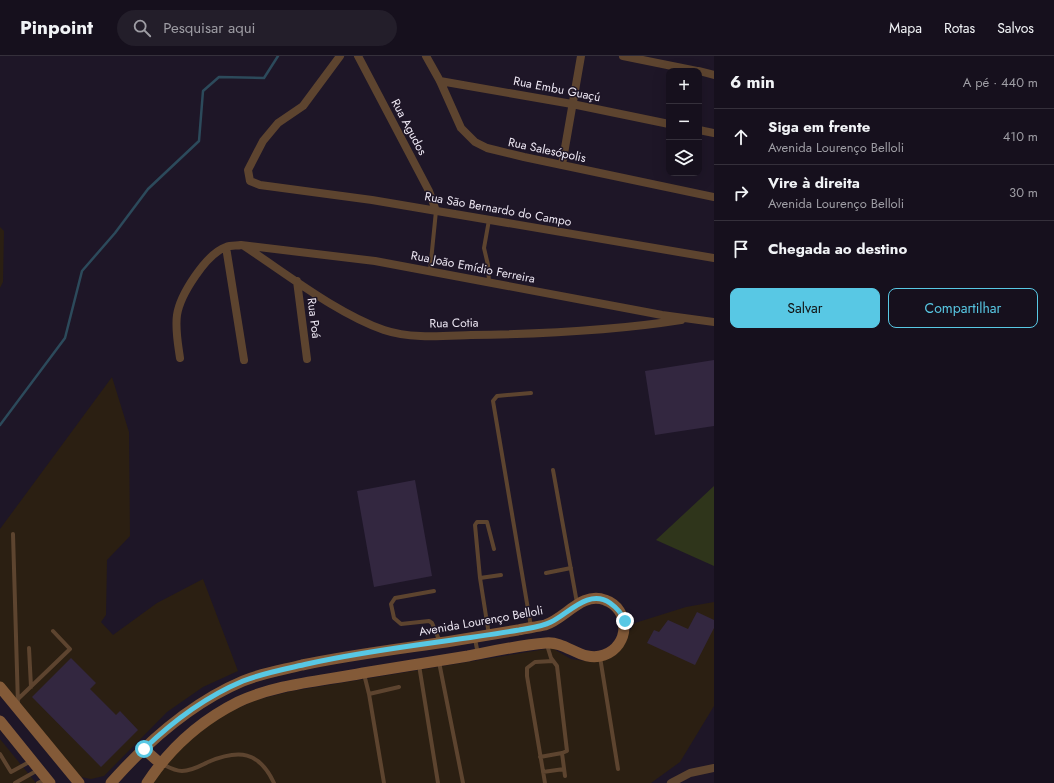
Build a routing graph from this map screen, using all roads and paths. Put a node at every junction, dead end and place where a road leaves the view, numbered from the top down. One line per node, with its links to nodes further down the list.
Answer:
1 (340, 56): 18 (street, Rua São Bernardo do Campo)
2 (358, 56): 18 (street, Rua Agudos)
3 (426, 56): 9 (street, Rua Salesópolis)
4 (581, 56): 10 (street)
5 (623, 56): 6 (street)
6 (683, 68)
7 (702, 72): 8 (street)
8 (714, 74)
9 (440, 80): 10 (street, Rua Embu Guaçú); 14 (street, Rua Salesópolis)
10 (572, 104): 11 (street, Rua Embu Guaçú); 14 (street)
11 (666, 123)
12 (702, 131): 13 (street)
13 (714, 134)
14 (562, 165): 16 (street, Rua Salesópolis)
15 (714, 189): 16 (street)
16 (701, 194): 17 (street, Rua Salesópolis)
17 (714, 197)
18 (436, 211): 19 (street, Rua São Bernardo do Campo); 23 (lane)
19 (489, 220): 22 (street, Rua São Bernardo do Campo); 25 (lane)
20 (242, 245): 21 (street, Rua João Emídio Ferreira); 23 (street, Rua João Emídio Ferreira); 24 (street, Rua Cotia)
21 (226, 247): 28 (street); 30 (street)
22 (714, 258)
23 (430, 271): 25 (street, Rua João Emídio Ferreira)
24 (297, 281): 26 (street, Rua Cotia); 29 (street, Rua Poá)
25 (489, 282): 26 (street, Rua João Emídio Ferreira)
26 (690, 319): 27 (street, Rua João Emídio Ferreira)
27 (714, 322)
28 (180, 358)
29 (307, 359)
30 (244, 360)
31 (531, 393): 41 (lane)
32 (553, 470): 35 (lane)
33 (13, 534): 58 (lane)
34 (494, 549): 38 (lane)
35 (570, 568): 36 (lane); 40 (lane)
36 (546, 573)
37 (501, 575): 38 (lane)
38 (480, 578): 43 (lane)
39 (434, 591): 45 (lane)
40 (577, 605): 41 (street, Avenida Lourenço Belloli); 49 (street, Avenida Lourenço Belloli)
41 (531, 627): 43 (street, Avenida Lourenço Belloli)
42 (53, 631): 56 (lane)
43 (489, 635): 44 (street, Avenida Lourenço Belloli)
44 (475, 638): 45 (street, Avenida Lourenço Belloli); 48 (lane)
45 (440, 643): 60 (street, Avenida Lourenço Belloli)
46 (546, 643): 48 (street); 49 (street); 51 (lane)
47 (29, 648): 56 (lane)
48 (478, 654): 50 (street)
49 (600, 656): 68 (lane)
50 (439, 661): 52 (street); 79 (lane)
51 (553, 661): 61 (lane); 63 (lane)
52 (419, 664): 53 (street); 78 (lane)
53 (364, 673): 57 (lane); 64 (street)
54 (399, 686): 57 (lane)
55 (0, 687): 58 (street)
56 (31, 687): 58 (lane)
57 (369, 694): 77 (lane)
58 (18, 704): 73 (street)
59 (0, 721): 65 (street)
60 (144, 749): 64 (street); 74 (street, Avenida Lourenço Belloli)
61 (562, 753): 63 (lane); 67 (lane)
62 (0, 754): 65 (lane)
63 (540, 757): 69 (lane)
64 (161, 764): 75 (street); 76 (lane)
65 (36, 765): 71 (street); 72 (lane)
66 (714, 768): 81 (street)
67 (564, 769): 69 (lane); 70 (lane)
68 (618, 769)
69 (543, 772): 80 (lane)
70 (565, 776)
71 (45, 781)
72 (15, 783)
73 (79, 783)
74 (111, 783)
75 (147, 783)
76 (274, 783)
77 (384, 783)
78 (438, 783)
79 (464, 783)
80 (545, 783)
81 (671, 783)

